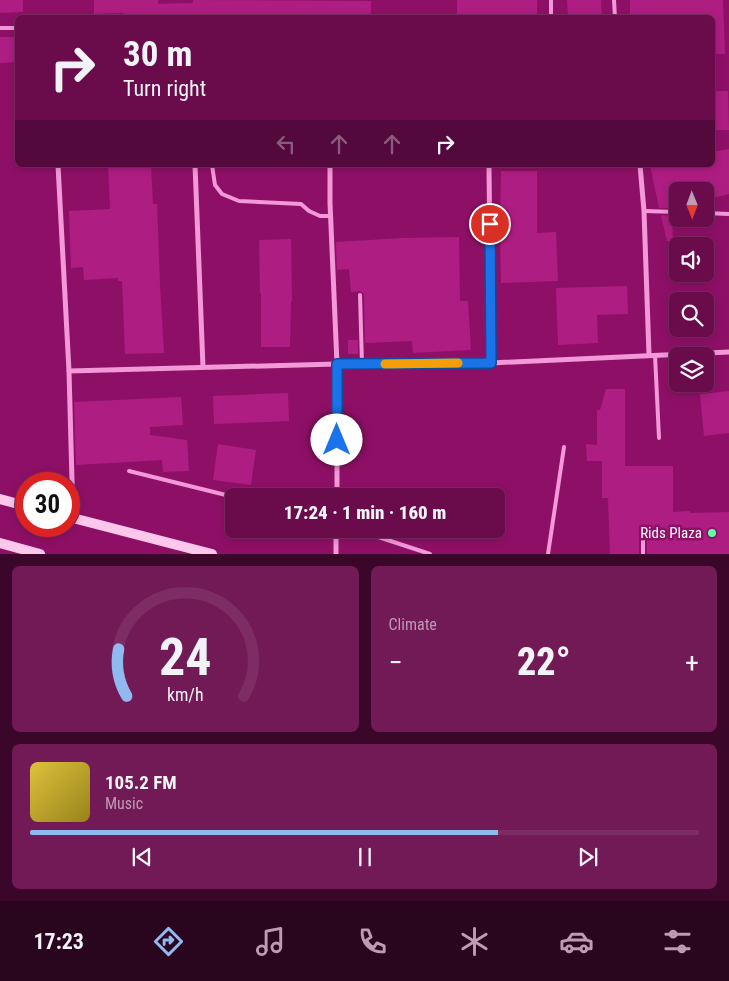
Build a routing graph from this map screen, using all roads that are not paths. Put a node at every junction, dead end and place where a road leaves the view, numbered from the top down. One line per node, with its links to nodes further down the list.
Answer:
1 (551, 0): 3 (lane)
2 (614, 0): 4 (lane)
3 (551, 15)
4 (615, 15)
5 (0, 28): 6 (lane)
6 (15, 28)
7 (58, 167): 25 (street)
8 (195, 167): 24 (street)
9 (212, 167): 17 (lane)
10 (330, 167): 17 (street)
11 (489, 167): 21 (street)
12 (640, 167): 13 (street)
13 (644, 211): 14 (lane); 20 (street)
14 (669, 212)
15 (714, 213): 16 (lane)
16 (729, 214)
17 (331, 216): 22 (street)
18 (360, 295): 23 (lane)
19 (729, 352): 20 (street)
20 (652, 355): 21 (street); 26 (lane)
21 (491, 363): 23 (street)
22 (337, 364): 23 (street); 24 (street); 30 (street)
23 (362, 364)
24 (203, 367): 25 (street)
25 (69, 371): 29 (street)
26 (659, 438)
27 (564, 447): 43 (lane)
28 (129, 471): 31 (lane)
29 (70, 472)
30 (336, 488)
31 (225, 495)
32 (0, 499): 33 (main road)
33 (15, 503)
34 (80, 519): 40 (main road)
35 (336, 538): 41 (street)
36 (381, 538): 42 (lane)
37 (643, 538): 44 (lane)
38 (0, 543): 39 (main road)
39 (40, 554)
40 (212, 554)
41 (336, 554)
42 (430, 554)
43 (548, 554)
44 (643, 554)

